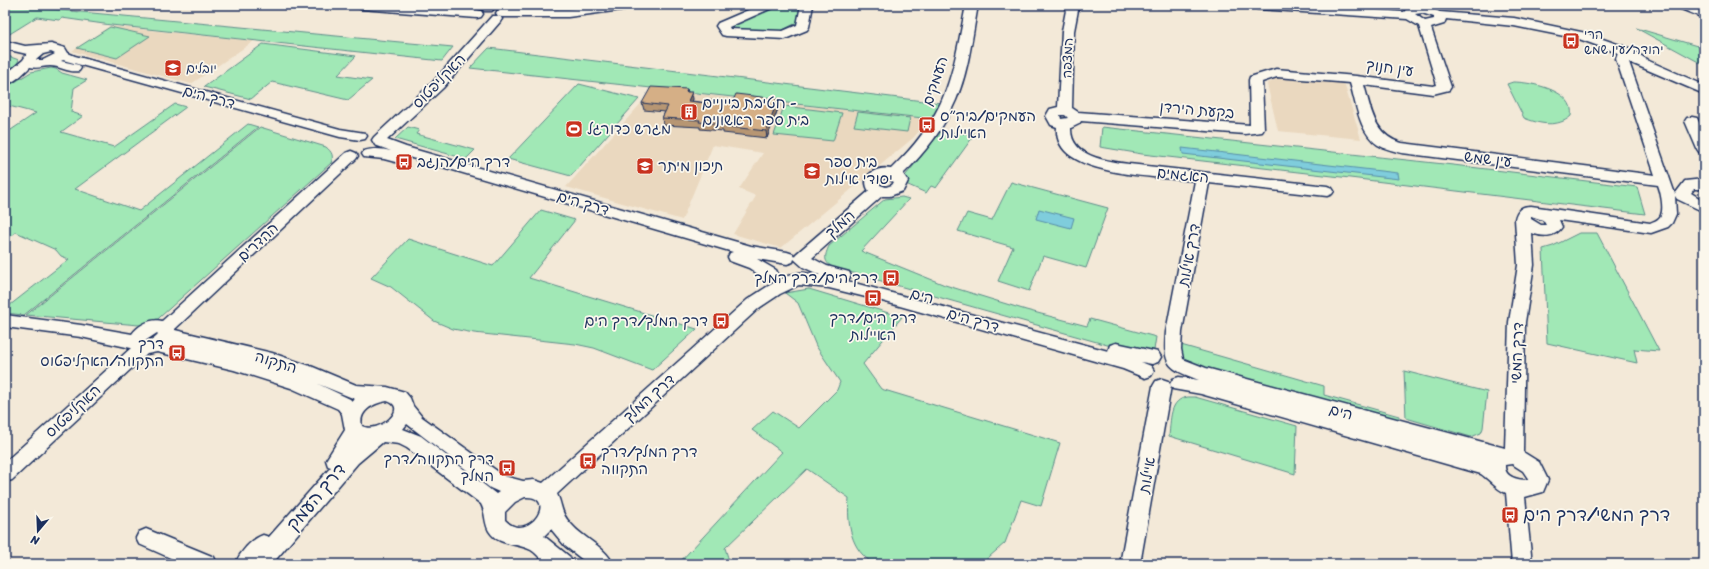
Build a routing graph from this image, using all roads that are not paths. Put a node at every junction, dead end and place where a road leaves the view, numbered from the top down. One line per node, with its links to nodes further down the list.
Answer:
1 (361, 5): 14 (street)
2 (628, 5): 11 (street)
3 (770, 5): 10 (street)
4 (807, 5): 10 (street)
5 (972, 5): 36 (street, העמקים)
6 (1073, 5): 26 (street, המצפה)
7 (1257, 5): 13 (street)
8 (1680, 5): 12 (street)
9 (1422, 7): 13 (street); 15 (street)
10 (749, 8)
11 (496, 10): 14 (street); 29 (street, האקליפטוס)
12 (1704, 14)
13 (1410, 16): 16 (street)
14 (479, 17): 28 (street, האקליפטוס)
15 (1439, 17): 16 (street); 19 (street); 21 (street)
16 (1424, 24): 24 (street, עין חנוך)
17 (5, 45): 20 (street, דרך הים)
18 (62, 53): 20 (street); 20 (street, דרך הים); 28 (street, דרך הים)
19 (1623, 55): 21 (street); 34 (street)
20 (35, 59): 23 (street); 31 (street, דרך הים)
21 (1644, 62): 25 (street)
22 (1265, 76): 24 (street, עין חנוך); 26 (street, בקעת הירדן)
23 (9, 79)
24 (1356, 80): 34 (street, עין שמש)
25 (1704, 90)
26 (1068, 117): 33 (street, האגמים)
27 (1692, 121): 30 (street)
28 (362, 135): 29 (street); 31 (street)
29 (380, 141): 32 (street); 44 (street, דרך הים)
30 (1704, 149)
31 (347, 152): 32 (street); 50 (street, ההדרים)
32 (370, 154): 45 (street, דרך הים)
33 (1203, 177): 37 (street, האגמים); 49 (street, דרך אילות)
34 (1664, 181): 41 (street)
35 (1704, 184): 38 (street)
36 (879, 191): 44 (street, המלך)
37 (1327, 191)
38 (1704, 208)
39 (1541, 212): 40 (street); 41 (street); 42 (street)
40 (1523, 219): 42 (street); 43 (street, דרך המשי)
41 (1581, 219): 42 (street)
42 (1549, 229): 43 (street)
43 (1525, 249): 58 (street, דרך המשי)
44 (799, 260): 45 (street); 46 (street); 51 (street, הים)
45 (770, 275): 46 (street, דרך הים); 47 (street)
46 (796, 280): 47 (street); 51 (street, דרך הים)
47 (753, 304): 63 (street, דרך המלך)
48 (5, 321): 50 (street)
49 (1174, 332): 51 (street); 52 (street)
50 (151, 338): 54 (street, התקוה); 56 (street, התקוה); 59 (street, האקליפטוס)
51 (1150, 362): 52 (street); 53 (street)
52 (1177, 362): 53 (street); 58 (street, הים)
53 (1170, 385): 60 (street, הים); 72 (street, איילות)
54 (383, 394): 55 (street); 56 (street)
55 (405, 409): 57 (street); 62 (street)
56 (353, 425): 57 (street); 68 (street, דרך העמק)
57 (380, 435): 64 (street); 69 (street, דרך העמק)
58 (1509, 457): 60 (street); 61 (street)
59 (5, 474)
60 (1498, 475): 61 (street)
61 (1515, 488): 73 (street)
62 (522, 489): 63 (street); 64 (street)
63 (548, 500): 65 (street); 71 (street)
64 (495, 519): 65 (street)
65 (517, 537): 70 (street)
66 (146, 538): 67 (street)
67 (207, 564)
68 (245, 564)
69 (259, 564)
70 (563, 564)
71 (603, 564)
72 (1130, 564)
73 (1522, 564)

